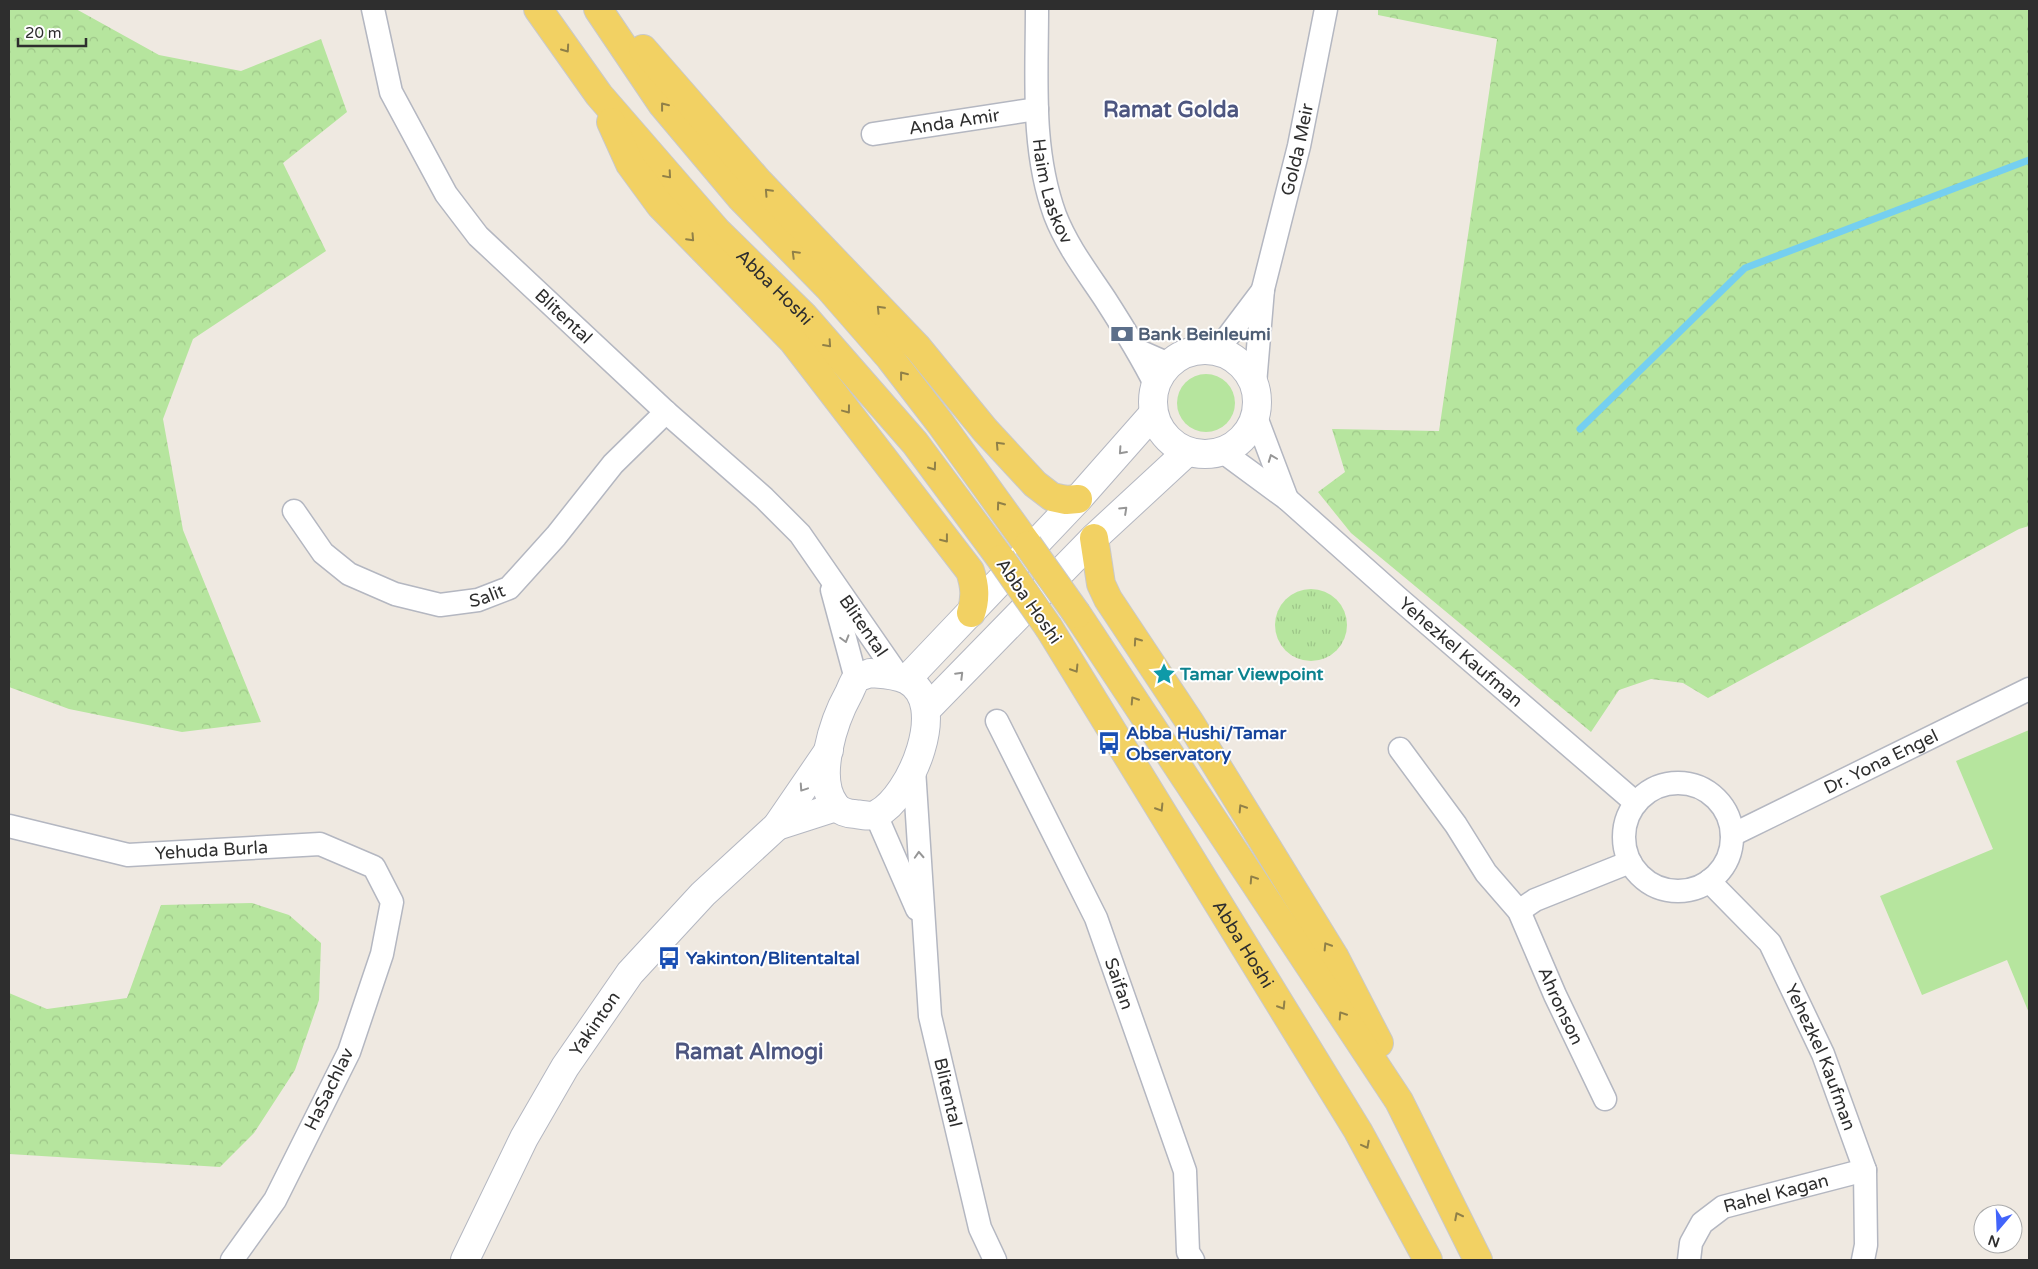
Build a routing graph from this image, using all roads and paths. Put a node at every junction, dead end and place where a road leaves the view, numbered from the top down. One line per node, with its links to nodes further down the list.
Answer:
1 (373, 9): 14 (street, Blitental)
2 (538, 9): 7 (main road, Abba Hoshi, one-way to 7)
3 (598, 9): 45 (main road, Abba Hoshi, one-way to 3, bridge)
4 (609, 9): 19 (main road, one-way to 4)
5 (1037, 9): 8 (street, Haim Laskov)
6 (1326, 9): 10 (street, Golda Meir)
7 (599, 95): 24 (main road, one-way to 24); 51 (main road, Abba Hoshi, one-way to 51, bridge)
8 (1036, 109): 9 (street, Anda Amir); 12 (street, Haim Laskov)
9 (872, 134)
10 (1263, 289): 11 (street, Golda Meir); 13 (street, Golda Meir)
11 (1218, 350): 12 (street); 13 (street)
12 (1163, 375): 15 (street)
13 (1255, 384): 16 (street)
14 (666, 412): 21 (street, Salit); 23 (street, Blitental)
15 (1153, 414): 17 (street); 19 (street, one-way to 19)
16 (1256, 417): 18 (street); 20 (street, Yehezkel Kaufman, one-way to 16)
17 (1187, 452): 18 (street); 22 (street, one-way to 17)
18 (1223, 452): 20 (street, Yehezkel Kaufman)
19 (1078, 499): 24 (street)
20 (1287, 499): 33 (street, Yehezkel Kaufman)
21 (294, 511)
22 (1094, 538): 28 (street, one-way to 22); 45 (main road, one-way to 22)
23 (827, 575): 25 (street, Blitental); 26 (street, Blitental, one-way to 26)
24 (971, 612): 25 (street)
25 (903, 678): 26 (street); 28 (street)
26 (856, 679): 31 (street)
27 (2029, 689): 38 (street, Dr. Yona Engel)
28 (926, 710): 32 (street)
29 (997, 721): 47 (street, Saifan)
30 (1400, 749): 42 (street, Ahronson)
31 (829, 750): 34 (street); 37 (street, Yakinton, one-way to 37)
32 (914, 769): 35 (street); 43 (street, Blitental, one-way to 32)
33 (1636, 803): 38 (street); 39 (street)
34 (836, 807): 35 (street); 37 (street, Yakinton)
35 (876, 815): 43 (street, Blitental)
36 (9, 826): 41 (street, Yehuda Burla)
37 (777, 826): 49 (street, Yakinton)
38 (1732, 835): 40 (street)
39 (1630, 862): 40 (street); 42 (street)
40 (1709, 881): 46 (street, Yehezkel Kaufman)
41 (392, 902): 48 (street, HaSachlav)
42 (1519, 911): 44 (street, Ahronson)
43 (923, 921): 50 (street, Blitental)
44 (1605, 1099)
45 (1399, 1101): 52 (main road, Abba Hoshi, one-way to 45)
46 (1865, 1170): 53 (street, Rahel Kagan); 54 (street, Yehezkel Kaufman)
47 (1184, 1257)
48 (232, 1260)
49 (465, 1260)
50 (995, 1260)
51 (1428, 1260)
52 (1478, 1260)
53 (1689, 1260)
54 (1863, 1260)

